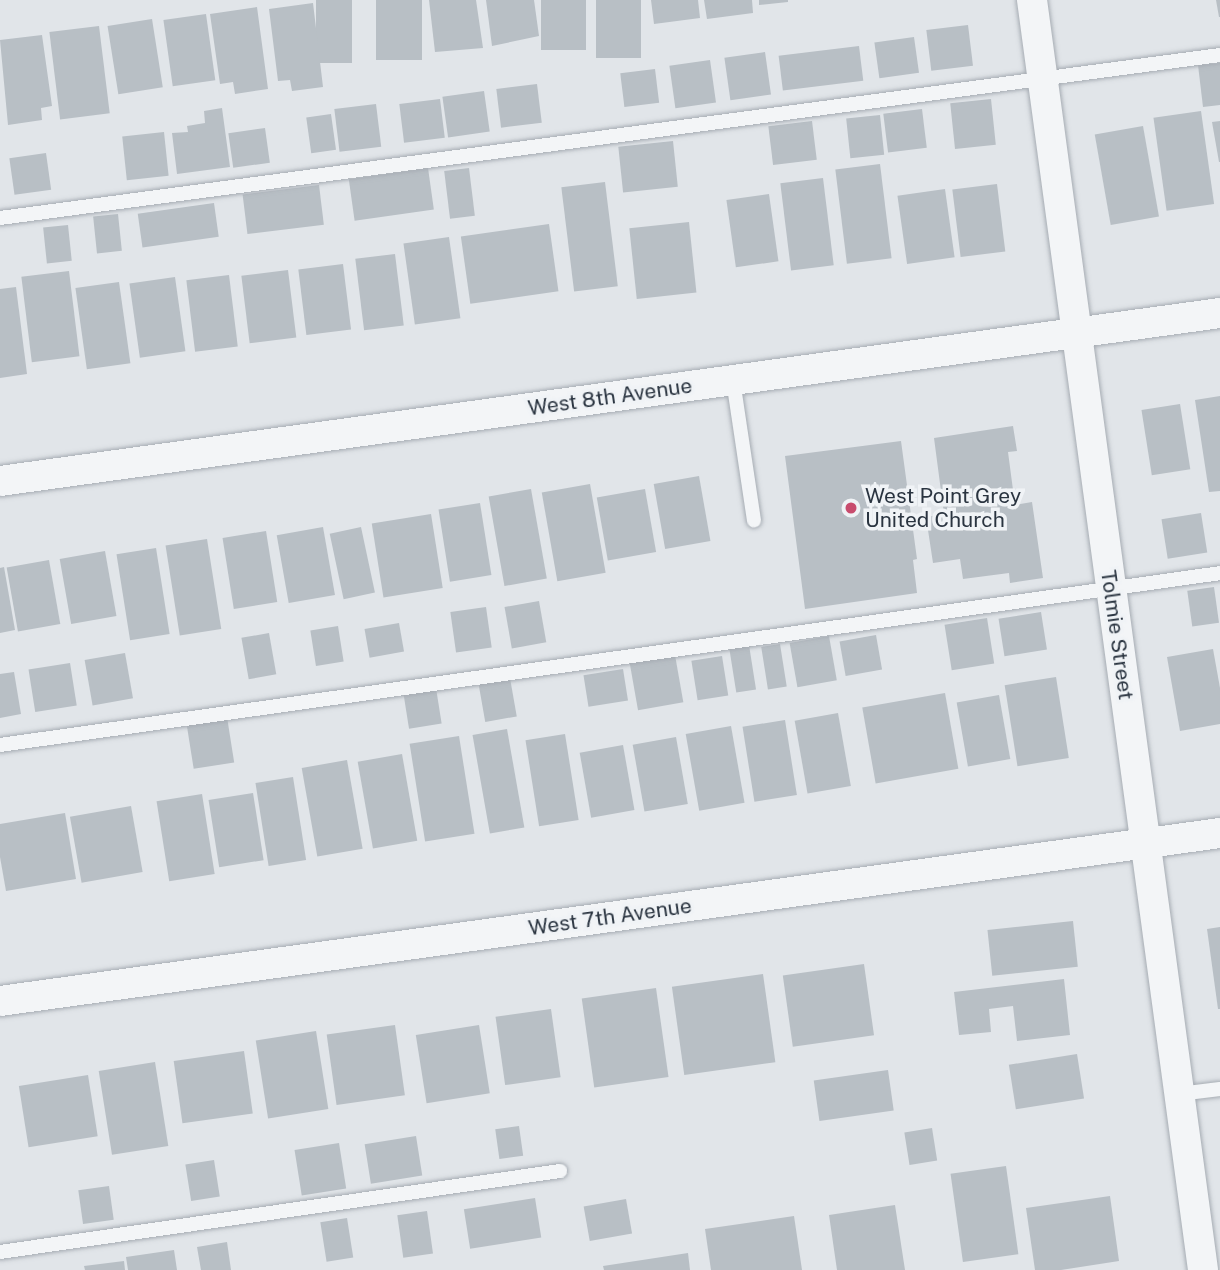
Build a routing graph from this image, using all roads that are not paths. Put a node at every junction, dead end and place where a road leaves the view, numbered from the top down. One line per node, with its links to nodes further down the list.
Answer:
1 (1032, 0): 3 (street, Tolmie Street)
2 (1220, 55): 3 (lane)
3 (1043, 79): 4 (lane); 6 (street, Tolmie Street)
4 (0, 218)
5 (1220, 313): 6 (street, West 8th Avenue)
6 (1077, 333): 7 (street, West 8th Avenue); 11 (street, Tolmie Street)
7 (733, 380): 8 (street, West 8th Avenue); 9 (lane)
8 (0, 481)
9 (754, 520)
10 (1220, 573): 11 (lane)
11 (1111, 587): 12 (lane); 14 (street, Tolmie Street)
12 (0, 745)
13 (1220, 833): 14 (street, West 7th Avenue)
14 (1146, 843): 15 (street, West 7th Avenue); 17 (street, Tolmie Street)
15 (0, 1001)
16 (1220, 1089): 17 (lane)
17 (1179, 1094): 20 (street, Tolmie Street)
18 (560, 1171): 19 (lane)
19 (0, 1252)
20 (1203, 1270)

